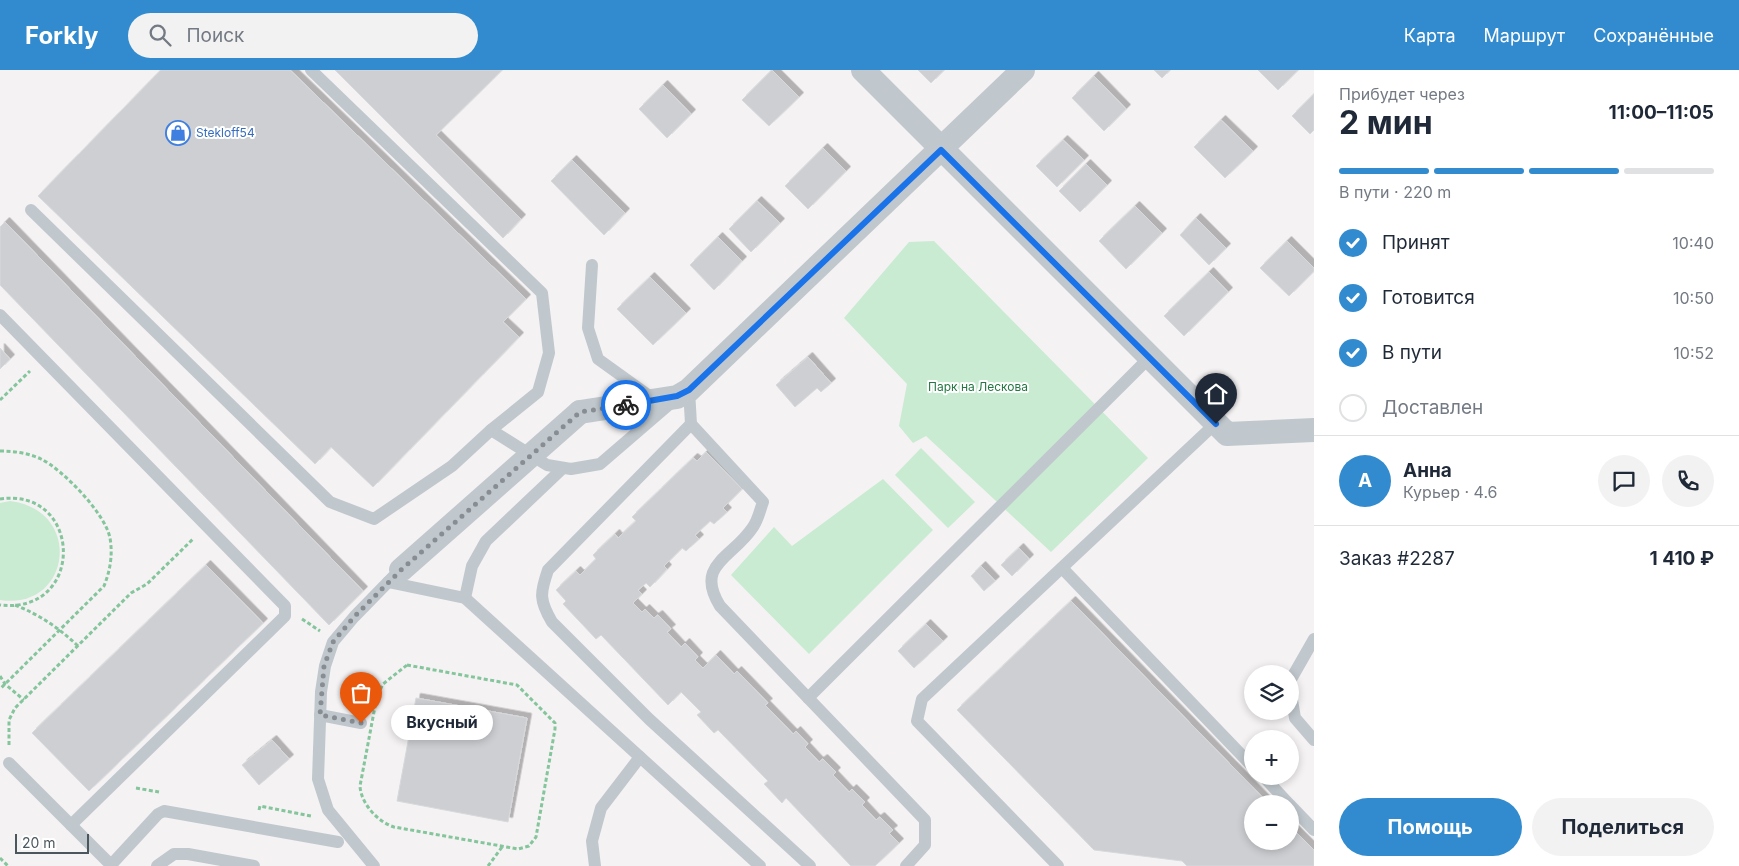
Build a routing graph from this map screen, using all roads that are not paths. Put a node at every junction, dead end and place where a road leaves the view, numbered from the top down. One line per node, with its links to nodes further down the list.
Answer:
1 (311, 70): 12 (lane)
2 (863, 70): 4 (street)
3 (1023, 70): 4 (street)
4 (941, 150): 8 (street); 9 (street)
5 (32, 210): 12 (lane)
6 (592, 265): 9 (lane)
7 (0, 314): 31 (lane)
8 (1150, 357): 11 (street); 20 (lane)
9 (674, 395): 10 (lane); 14 (lane); 16 (street, bridge)
10 (691, 424): 20 (lane); 40 (lane)
11 (1216, 424): 13 (street); 15 (lane)
12 (491, 430): 14 (lane)
13 (1314, 430)
14 (563, 468): 17 (lane)
15 (1062, 568): 26 (lane); 42 (lane)
16 (395, 576): 17 (lane); 21 (lane)
17 (465, 598): 25 (lane)
18 (1314, 639): 19 (lane)
19 (1299, 665)
20 (808, 698): 41 (lane)
21 (320, 715): 23 (lane); 37 (lane)
22 (1297, 720): 24 (lane)
23 (361, 723)
24 (1314, 740)
25 (640, 757): 38 (lane); 39 (lane)
26 (1244, 758)
27 (9, 763): 31 (lane)
28 (1271, 785): 29 (lane)
29 (1281, 795)
30 (1299, 814): 32 (lane)
31 (71, 825): 34 (lane)
32 (1314, 830)
33 (338, 842): 34 (lane)
34 (110, 865)
35 (157, 866): 36 (lane)
36 (254, 866)
37 (374, 866)
38 (595, 866)
39 (760, 866)
40 (810, 866)
41 (906, 866)
42 (1058, 866)

